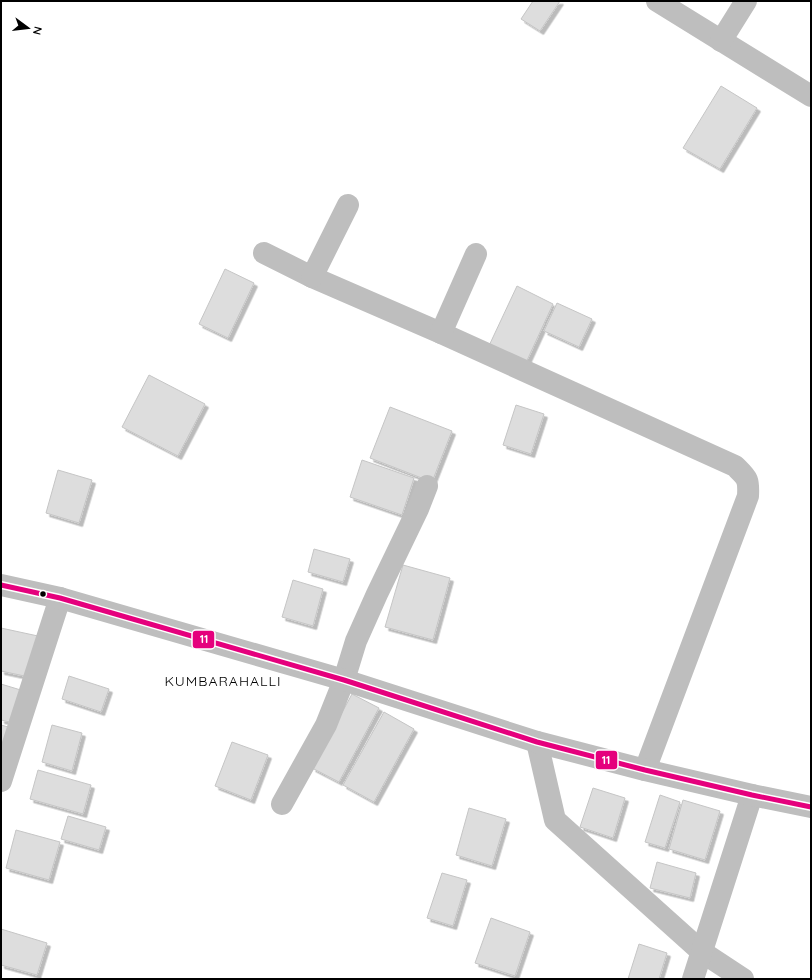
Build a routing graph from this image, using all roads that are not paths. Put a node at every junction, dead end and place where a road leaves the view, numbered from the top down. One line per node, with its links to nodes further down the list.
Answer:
1 (657, 1): 3 (street)
2 (746, 1): 3 (street)
3 (721, 41): 4 (street)
4 (811, 96)
5 (348, 205): 8 (street)
6 (264, 253): 8 (street)
7 (476, 254): 9 (street)
8 (312, 277): 9 (street)
9 (441, 333): 15 (street)
10 (427, 486): 13 (street)
11 (1, 584): 12 (street)
12 (60, 598): 13 (street); 16 (street)
13 (344, 680): 14 (street); 18 (street)
14 (537, 742): 15 (street); 20 (street)
15 (645, 770): 17 (street)
16 (1, 781)
17 (752, 795): 19 (street); 20 (street)
18 (282, 804)
19 (811, 807)
20 (702, 952): 21 (street); 22 (street)
21 (693, 979)
22 (743, 979)

